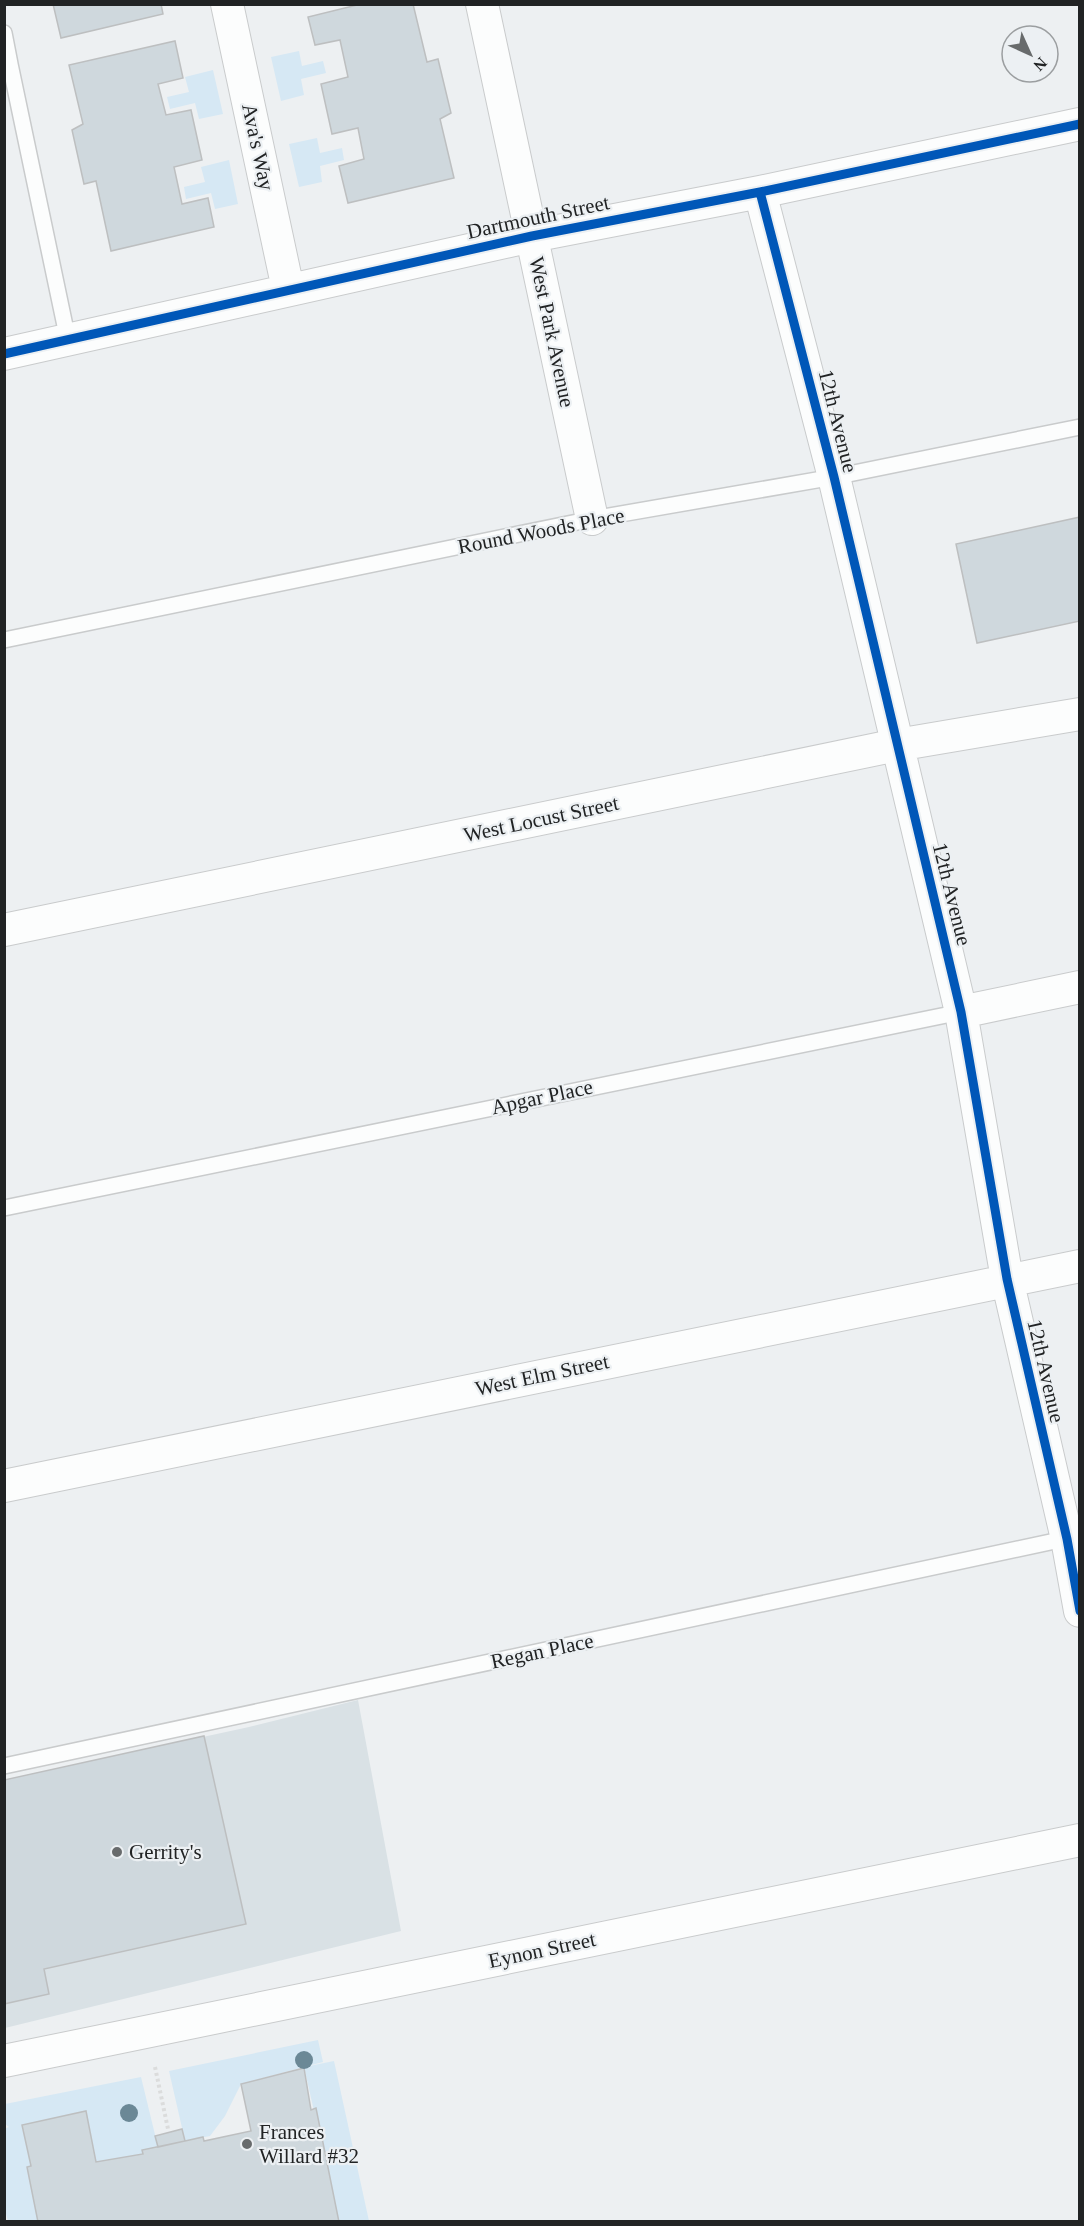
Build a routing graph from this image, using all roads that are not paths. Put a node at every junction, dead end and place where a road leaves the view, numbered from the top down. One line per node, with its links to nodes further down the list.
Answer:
1 (227, 4): 8 (street, Ava's Way)
2 (482, 4): 7 (street, West Park Avenue)
3 (4, 33): 4 (lane)
4 (7, 64): 9 (lane)
5 (1080, 124): 6 (street, Dartmouth Street)
6 (760, 192): 7 (street, Dartmouth Street); 12 (street, 12th Avenue)
7 (532, 236): 8 (street, Dartmouth Street); 13 (street, West Park Avenue)
8 (288, 289): 9 (street, Dartmouth Street)
9 (68, 340): 10 (street, Dartmouth Street)
10 (4, 354)
11 (1080, 427): 12 (lane, Round Woods Place)
12 (834, 477): 13 (lane, Round Woods Place); 16 (street, 12th Avenue)
13 (592, 519): 14 (lane, Round Woods Place)
14 (4, 640)
15 (1080, 714): 16 (street, West Locust Street)
16 (897, 745): 17 (street, West Locust Street); 19 (street, 12th Avenue)
17 (4, 930)
18 (1080, 987): 19 (street, Apgar Place)
19 (962, 1011): 20 (lane, Apgar Place); 22 (street, 12th Avenue)
20 (4, 1208)
21 (1080, 1266): 22 (street, West Elm Street)
22 (1007, 1279): 23 (street, West Elm Street); 24 (street, 12th Avenue)
23 (4, 1486)
24 (1073, 1537): 25 (street, 12th Avenue); 26 (lane, Regan Place)
25 (1080, 1611)
26 (4, 1766)
27 (1080, 1840): 28 (street, Eynon Street)
28 (4, 2061)

